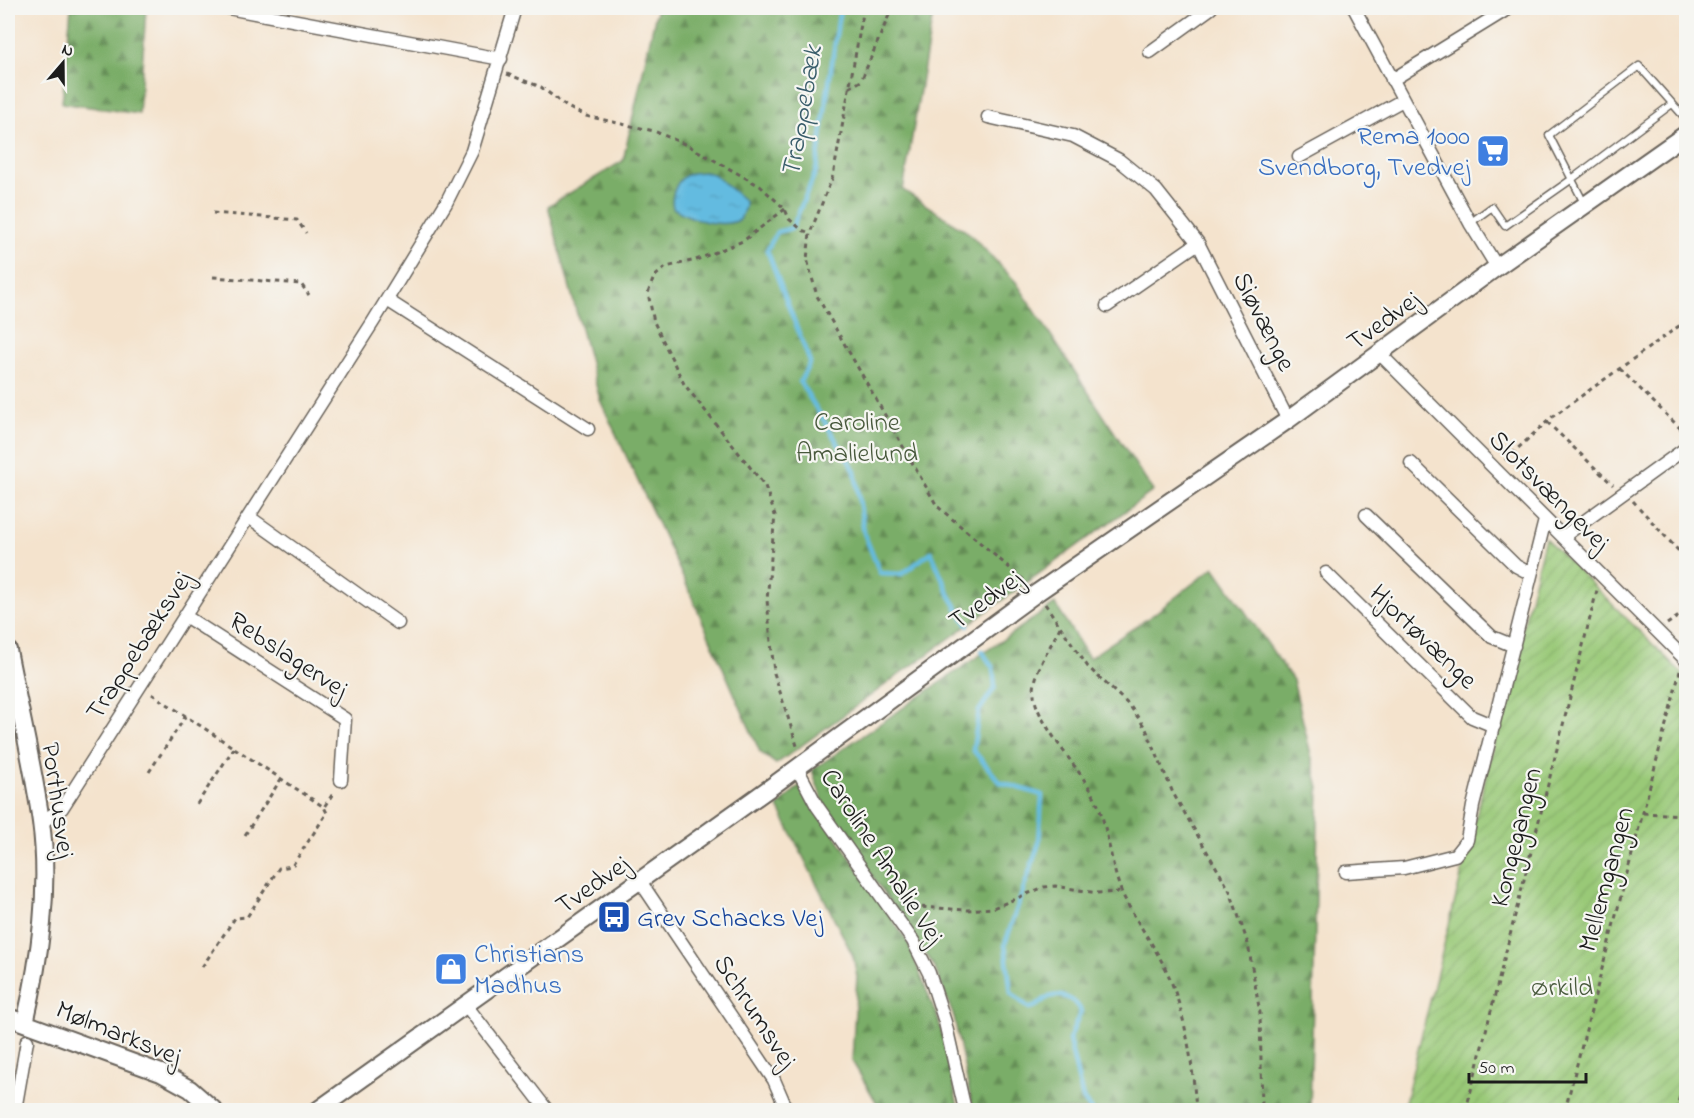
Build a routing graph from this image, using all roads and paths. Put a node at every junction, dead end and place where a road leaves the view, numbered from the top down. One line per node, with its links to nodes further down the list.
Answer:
1 (228, 8): 9 (street)
2 (515, 8): 9 (street, Trappebæksvej)
3 (864, 8): 11 (path)
4 (892, 8): 11 (path)
5 (1211, 8): 8 (street)
6 (1354, 8): 10 (street)
7 (1509, 8): 10 (street)
8 (1150, 52)
9 (499, 65): 20 (path); 29 (street, Trappebæksvej)
10 (1392, 80): 12 (street)
11 (848, 89): 24 (path)
12 (1403, 100): 17 (street); 22 (street)
13 (1672, 104): 15 (lane); 18 (lane); 18 (lane)
14 (988, 117): 25 (street, Siøvænge)
15 (1686, 119)
16 (1686, 134): 19 (street, Tvedvej)
17 (1299, 157)
18 (1572, 179): 19 (lane); 22 (lane)
19 (1586, 206): 26 (street, Tvedvej)
20 (785, 209): 24 (path); 64 (path)
21 (213, 213): 23 (path)
22 (1470, 223): 26 (street)
23 (306, 233)
24 (810, 233): 51 (path)
25 (1198, 243): 30 (street); 34 (street, Siøvænge)
26 (1497, 267): 32 (street, Tvedvej)
27 (213, 277): 28 (path)
28 (309, 295)
29 (387, 300): 36 (street); 43 (street, Trappebæksvej)
30 (1107, 306)
31 (1686, 321): 33 (path)
32 (1380, 354): 34 (street, Tvedvej); 40 (street, Slotsvængevej)
33 (1620, 369): 35 (path); 37 (path)
34 (1288, 420): 51 (street, Tvedvej)
35 (1547, 422): 40 (path); 41 (path)
36 (588, 429)
37 (1686, 434)
38 (1686, 448): 41 (street)
39 (1411, 463): 49 (street)
40 (1495, 469): 44 (street, Slotsvængevej)
41 (1624, 493): 45 (street); 46 (path)
42 (1366, 514): 57 (street, Hjortøvænge)
43 (249, 517): 53 (street, Trappebæksvej); 54 (street)
44 (1545, 520): 45 (street, Slotsvængevej); 49 (street, Hjortøvænge)
45 (1564, 536): 48 (street, Slotsvængevej)
46 (1686, 559)
47 (1326, 573): 62 (street, Hjortøvænge)
48 (1601, 573): 56 (street, Slotsvængevej); 91 (path, Kongegangen)
49 (1531, 574): 57 (street, Hjortøvænge)
50 (1686, 583): 52 (path)
51 (1038, 592): 55 (path); 64 (street, Tvedvej)
52 (1686, 612): 56 (path)
53 (185, 616): 60 (street, Trappebæksvej); 67 (street, Rebslagervej)
54 (398, 623)
55 (1060, 626): 76 (path); 90 (path)
56 (1658, 630): 59 (street, Slotsvængevej)
57 (1514, 646): 62 (street, Hjortøvænge)
58 (8, 650): 72 (street, Porthusvej)
59 (1685, 659): 70 (path, Mellemgangen)
60 (140, 686): 61 (path); 72 (street, Trappebæksvej)
61 (186, 716): 63 (path); 65 (path)
62 (1494, 726): 74 (street, Hjortøvænge)
63 (234, 748): 66 (path); 68 (path)
64 (800, 765): 75 (street, Tvedvej); 77 (street, Caroline Amalie Vej)
65 (149, 772)
66 (281, 779): 69 (path); 73 (path)
67 (341, 780): 69 (path)
68 (197, 804)
69 (324, 807): 78 (path)
70 (1643, 813): 71 (path); 92 (path, Mellemgangen)
71 (1686, 815)
72 (41, 823): 81 (street, Porthusvej)
73 (245, 835)
74 (1346, 872)
75 (640, 881): 79 (street, Tvedvej); 87 (street, Schrumsvej)
76 (1122, 892): 77 (path); 89 (path)
77 (887, 904): 88 (street, Caroline Amalie Vej)
78 (202, 967)
79 (465, 1005): 85 (street, Tvedvej); 86 (street)
80 (8, 1017): 81 (street, Mølmarksvej)
81 (28, 1030): 83 (street); 84 (street, Mølmarksvej)
82 (1686, 1075): 93 (path)
83 (15, 1110)
84 (214, 1110)
85 (318, 1110)
86 (547, 1110)
87 (787, 1110)
88 (965, 1110)
89 (1196, 1110)
90 (1262, 1110)
91 (1466, 1110)
92 (1565, 1110)
93 (1676, 1110)

